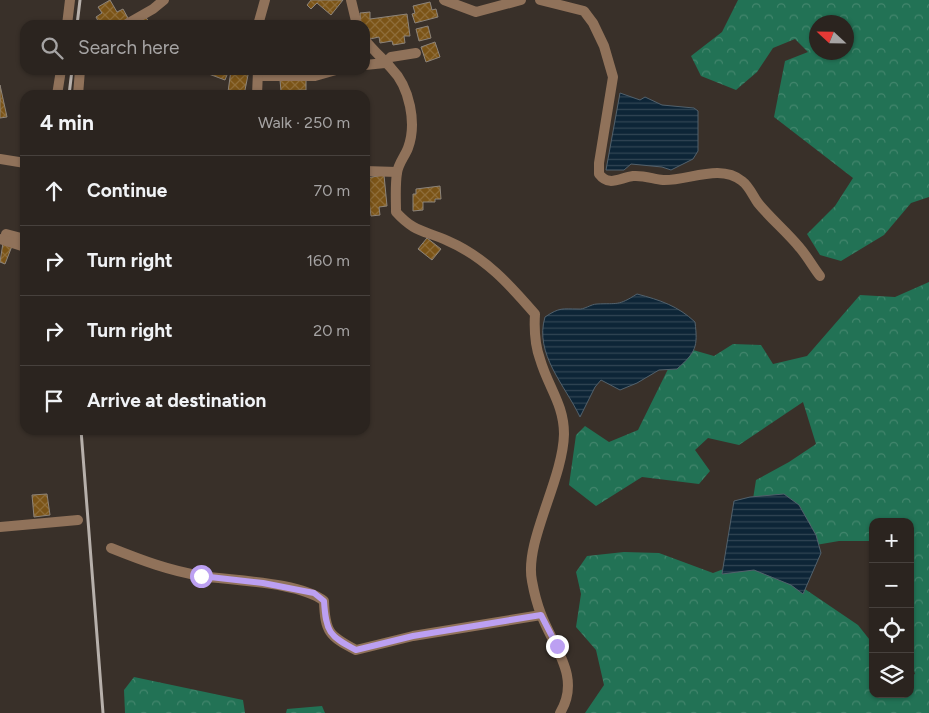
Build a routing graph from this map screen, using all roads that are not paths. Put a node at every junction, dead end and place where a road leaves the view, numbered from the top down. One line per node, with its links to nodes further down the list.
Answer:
1 (70, 0): 8 (street)
2 (164, 0): 9 (street)
3 (265, 0): 10 (street)
4 (351, 0): 11 (street)
5 (444, 0): 6 (street)
6 (521, 0)
7 (540, 0): 32 (street)
8 (68, 20)
9 (134, 20)
10 (259, 20)
11 (356, 20)
12 (370, 46): 14 (street)
13 (416, 52): 14 (street)
14 (385, 63): 15 (street); 27 (street)
15 (370, 64)
16 (60, 75): 21 (street)
17 (80, 75): 22 (street)
18 (258, 75): 23 (street)
19 (296, 75): 20 (street)
20 (318, 75)
21 (59, 90)
22 (78, 90)
23 (257, 90)
24 (0, 159): 25 (street)
25 (20, 163)
26 (370, 171): 27 (street)
27 (397, 172): 36 (street)
28 (0, 232): 29 (street)
29 (20, 238)
30 (0, 239): 31 (street)
31 (20, 245)
32 (820, 276)
33 (78, 520): 34 (street)
34 (0, 527)
35 (111, 548): 36 (street)
36 (541, 615): 37 (street)
37 (560, 713)

